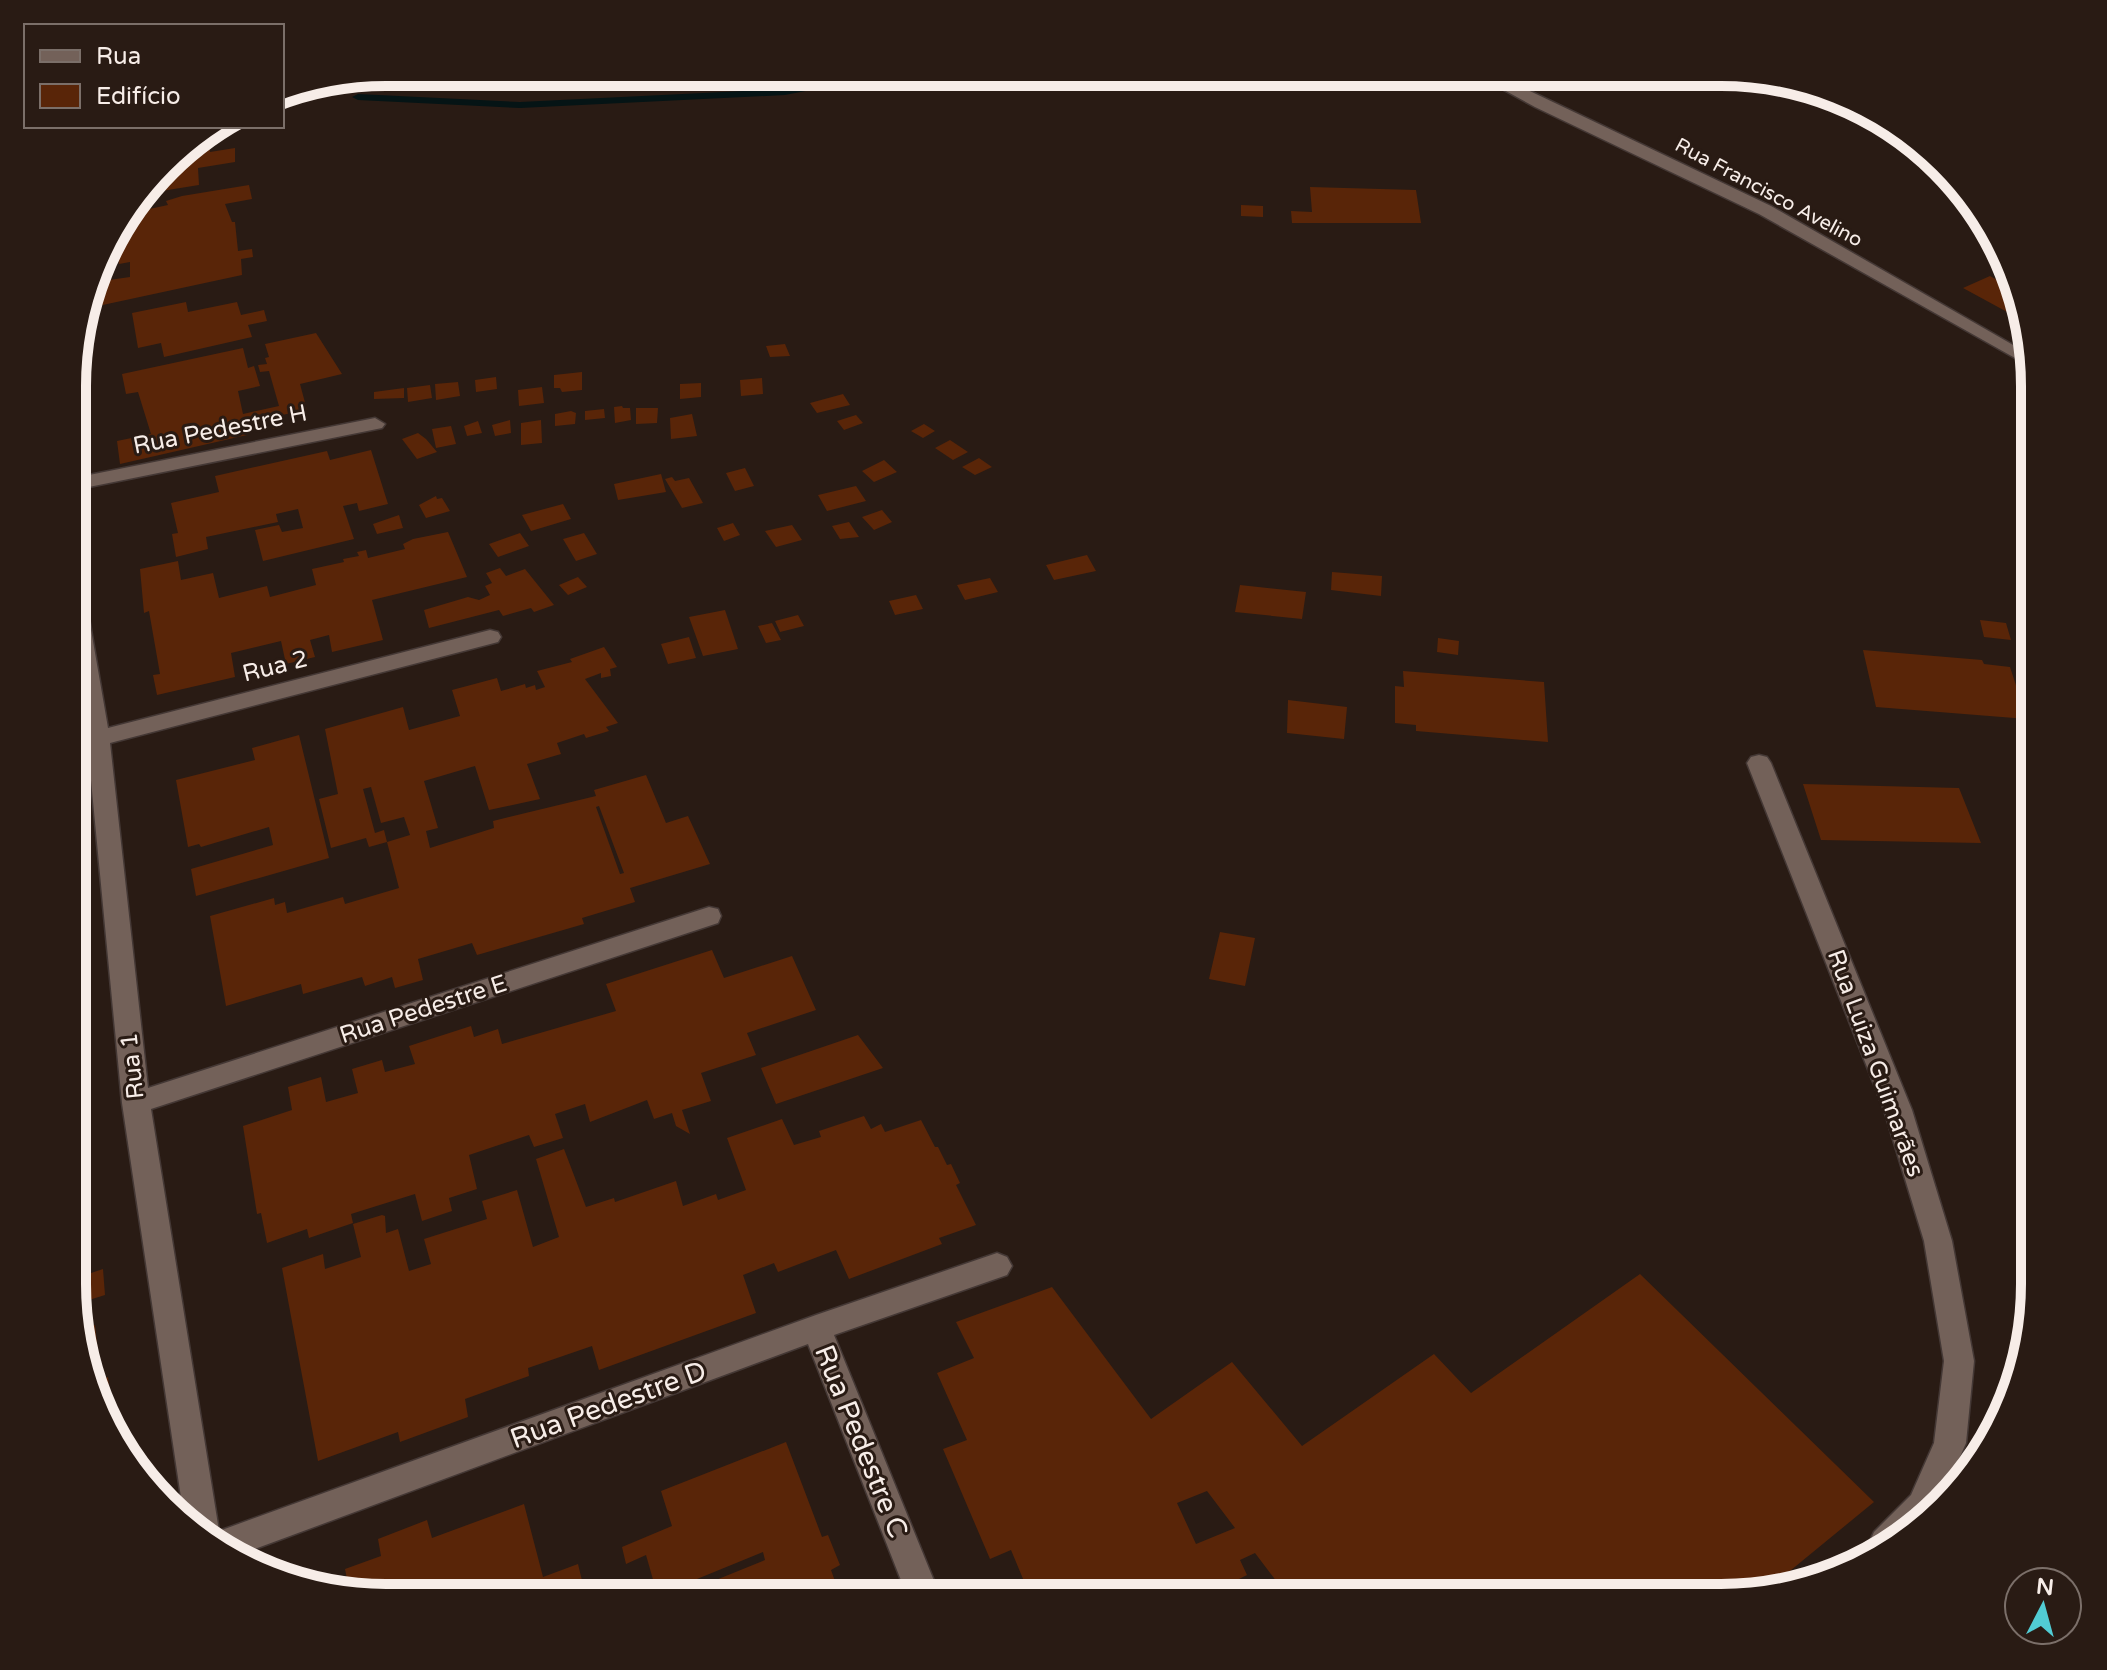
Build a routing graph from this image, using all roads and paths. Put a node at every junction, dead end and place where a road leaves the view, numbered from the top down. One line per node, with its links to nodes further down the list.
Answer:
1 (1506, 86): 2 (street, Rua Francisco Avelino)
2 (2019, 356)
3 (375, 424): 4 (street, Rua Pedestre H)
4 (86, 482)
5 (490, 637): 6 (street, Rua 2)
6 (86, 742): 9 (street, Rua 1)
7 (1759, 763): 12 (street, Rua Luiza Guimarães)
8 (709, 916): 9 (street, Rua Pedestre E)
9 (136, 1103): 13 (street, Rua 1)
10 (997, 1266): 11 (street, Rua Pedestre D)
11 (816, 1328): 14 (street, Rua Pedestre D); 15 (street, Rua Pedestre C)
12 (1914, 1514)
13 (201, 1520)
14 (232, 1542)
15 (919, 1584)

